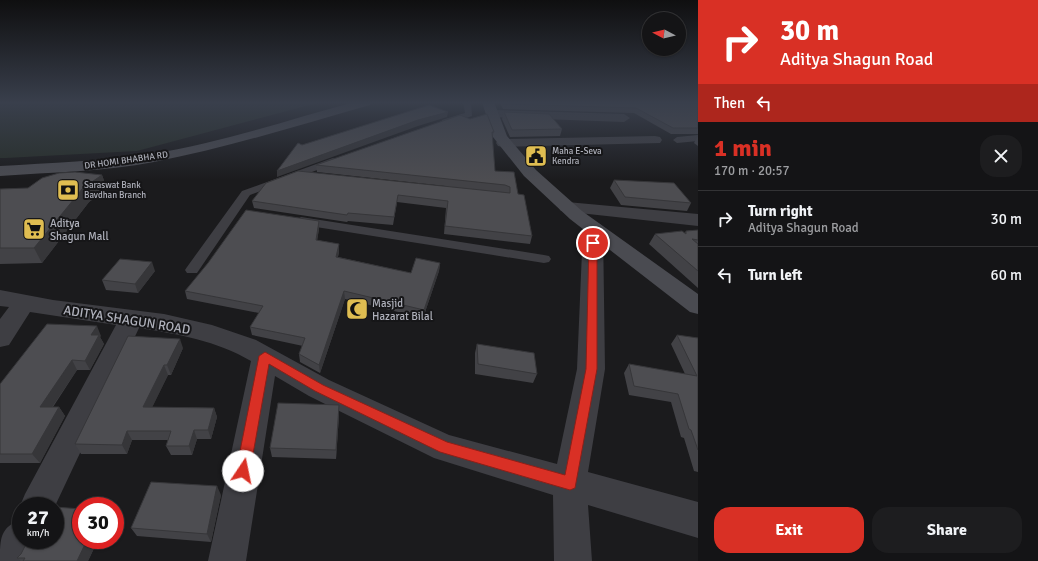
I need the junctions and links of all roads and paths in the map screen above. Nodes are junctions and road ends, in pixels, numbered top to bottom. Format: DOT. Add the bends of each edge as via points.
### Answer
graph roads {
  1 [pos="272,128"];
  2 [pos="498,128"];
  3 [pos="698,138"];
  4 [pos="655,140"];
  5 [pos="677,140"];
  6 [pos="503,142"];
  7 [pos="340,159"];
  8 [pos="0,171"];
  9 [pos="296,175"];
  10 [pos="320,177"];
  11 [pos="567,207"];
  12 [pos="235,210"];
  13 [pos="251,213"];
  14 [pos="289,219"];
  15 [pos="698,220"];
  16 [pos="593,228"];
  17 [pos="544,259"];
  18 [pos="192,270"];
  19 [pos="12,301"];
  20 [pos="698,306"];
  21 [pos="131,319"];
  22 [pos="0,338"];
  23 [pos="265,356"];
  24 [pos="570,483"];
  25 [pos="41,497"];
  26 [pos="698,520"];
  27 [pos="15,549"];
  28 [pos="9,561"];
  29 [pos="227,561"];
  30 [pos="572,561"];
  1 -- 8 [label="main road, DR HOMI BHABHA RD" via="153,158"];
  2 -- 6 [label="main road"];
  3 -- 5 [label="lane"];
  4 -- 6 [label="street"];
  6 -- 11 [label="main road" via="530,173"];
  7 -- 9 [label="lane"];
  9 -- 10 [label="lane"];
  9 -- 12 [label="lane" via="246,193"];
  11 -- 15 [label="street"];
  11 -- 16 [label="main road"];
  12 -- 13 [label="lane"];
  12 -- 18 [label="lane"];
  14 -- 17 [label="lane"];
  16 -- 20 [label="main road"];
  16 -- 24 [label="street" via="591,369"];
  19 -- 21 [label="street, ADITYA SHAGUN ROAD"];
  19 -- 22 [label="street"];
  21 -- 23 [label="street, ADITYA SHAGUN ROAD" via="203,331"];
  21 -- 25 [label="street"];
  23 -- 24 [label="street, ADITYA SHAGUN ROAD" via="319,388 445,448"];
  23 -- 29 [label="street"];
  24 -- 26 [label="street, ADITYA SHAGUN ROAD"];
  24 -- 30 [label="street"];
  27 -- 28 [label="street"];
}
